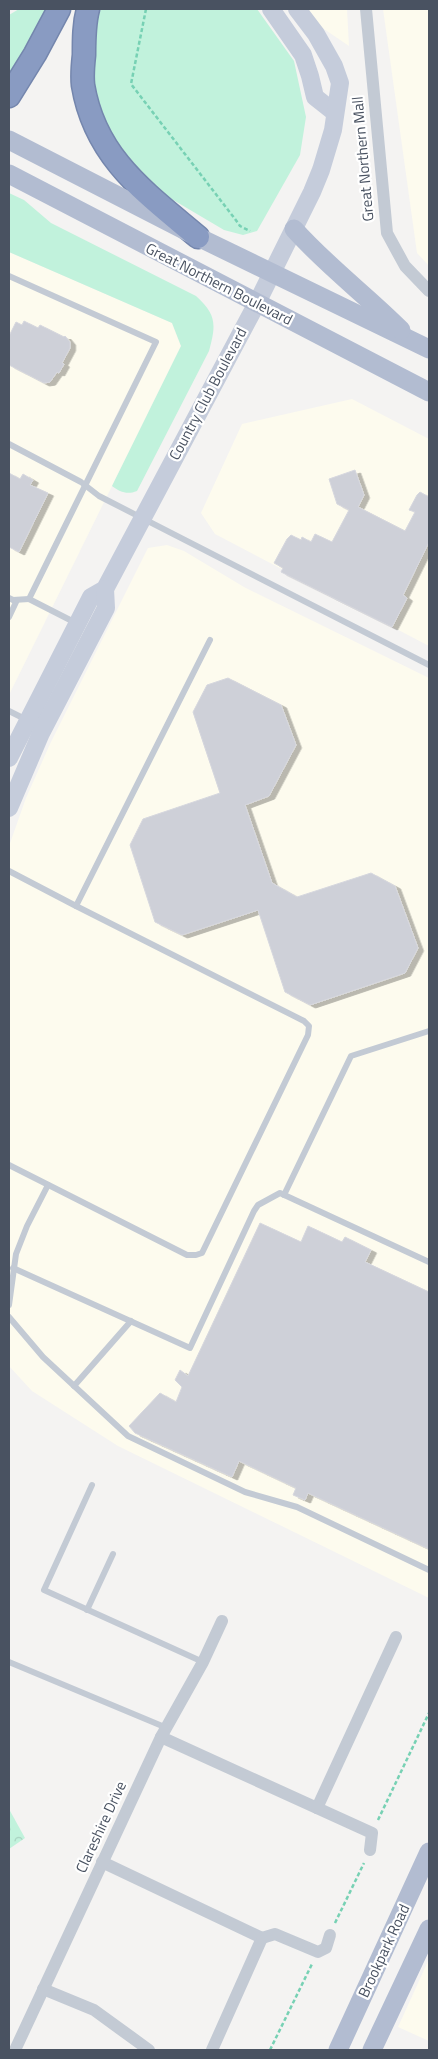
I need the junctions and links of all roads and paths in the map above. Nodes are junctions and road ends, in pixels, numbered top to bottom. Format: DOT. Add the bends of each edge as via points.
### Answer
graph roads {
  1 [pos="59,9"];
  2 [pos="88,9"];
  3 [pos="146,9"];
  4 [pos="271,9"];
  5 [pos="297,9"];
  6 [pos="366,9"];
  7 [pos="9,96"];
  8 [pos="334,112"];
  9 [pos="9,140"];
  10 [pos="9,174"];
  11 [pos="294,229"];
  12 [pos="250,231"];
  13 [pos="198,237"];
  14 [pos="272,273"];
  15 [pos="9,276"];
  16 [pos="429,291"];
  17 [pos="257,303"];
  18 [pos="421,345"];
  19 [pos="429,392"];
  20 [pos="9,444"];
  21 [pos="86,487"];
  22 [pos="143,518"];
  23 [pos="105,589"];
  24 [pos="9,598"];
  25 [pos="29,599"];
  26 [pos="17,600"];
  27 [pos="9,617"];
  28 [pos="77,624"];
  29 [pos="210,640"];
  30 [pos="429,665"];
  31 [pos="9,711"];
  32 [pos="28,720"];
  33 [pos="16,767"];
  34 [pos="9,808"];
  35 [pos="9,871"];
  36 [pos="76,906"];
  37 [pos="429,1031"];
  38 [pos="9,1164"];
  39 [pos="48,1185"];
  40 [pos="284,1195"];
  41 [pos="429,1262"];
  42 [pos="13,1268"];
  43 [pos="9,1305"];
  44 [pos="9,1318"];
  45 [pos="131,1321"];
  46 [pos="74,1386"];
  47 [pos="92,1485"];
  48 [pos="113,1554"];
  49 [pos="429,1570"];
  50 [pos="87,1610"];
  51 [pos="222,1621"];
  52 [pos="396,1637"];
  53 [pos="9,1662"];
  54 [pos="203,1662"];
  55 [pos="429,1713"];
  56 [pos="164,1733"];
  57 [pos="318,1808"];
  58 [pos="372,1833"];
  59 [pos="370,1850"];
  60 [pos="429,1852"];
  61 [pos="102,1862"];
  62 [pos="429,1929"];
  63 [pos="330,1935"];
  64 [pos="262,1938"];
  65 [pos="318,1952"];
  66 [pos="43,1989"];
  67 [pos="15,2050"];
  68 [pos="149,2050"];
  69 [pos="212,2050"];
  70 [pos="270,2050"];
  71 [pos="338,2050"];
  72 [pos="372,2050"];
  1 -- 7 [label="highway"];
  2 -- 13 [label="highway" via="83,84 94,127 114,159 136,184"];
  3 -- 12 [label="path" via="130,84 240,226"];
  4 -- 8 [label="street" via="303,55 315,97"];
  5 -- 8 [label="street, Country Club Boulevard" via="334,66 340,83"];
  6 -- 16 [label="street, Great Northern Mall" via="385,223 404,266"];
  8 -- 11 [label="street, Country Club Boulevard" via="321,170"];
  9 -- 13 [label="main road"];
  10 -- 17 [label="main road, Great Northern Boulevard"];
  11 -- 14 [label="street, Country Club Boulevard"];
  11 -- 18 [label="main road" via="316,254"];
  13 -- 14 [label="main road"];
  14 -- 17 [label="street, Country Club Boulevard"];
  14 -- 18 [label="main road"];
  15 -- 21 [label="lane" via="156,342"];
  17 -- 19 [label="main road, Great Northern Boulevard"];
  17 -- 22 [label="street, Country Club Boulevard"];
  20 -- 21 [label="lane"];
  21 -- 22 [label="lane"];
  21 -- 25 [label="lane"];
  22 -- 23 [label="street, Country Club Boulevard"];
  22 -- 30 [label="lane"];
  23 -- 28 [label="street, Country Club Boulevard" via="91,597"];
  23 -- 33 [label="street, Country Club Boulevard" via="106,608 41,733"];
  24 -- 26 [label="lane"];
  25 -- 26 [label="lane"];
  25 -- 28 [label="lane"];
  26 -- 27 [label="lane"];
  28 -- 32 [label="street, Country Club Boulevard"];
  29 -- 36 [label="lane"];
  31 -- 32 [label="lane"];
  32 -- 33 [label="street, Country Club Boulevard"];
  33 -- 34 [label="street, Country Club Boulevard"];
  35 -- 36 [label="lane"];
  36 -- 39 [label="lane" via="309,1026 308,1035 202,1253 187,1255"];
  37 -- 40 [label="lane" via="351,1056"];
  38 -- 39 [label="lane"];
  39 -- 42 [label="lane" via="27,1226"];
  40 -- 41 [label="lane"];
  40 -- 45 [label="lane" via="280,1193 268,1198 254,1211 190,1348"];
  42 -- 43 [label="lane"];
  42 -- 45 [label="lane"];
  44 -- 46 [label="lane"];
  45 -- 46 [label="lane"];
  46 -- 49 [label="lane" via="128,1436 245,1492 297,1506"];
  47 -- 50 [label="lane" via="44,1590"];
  48 -- 50 [label="lane"];
  50 -- 54 [label="lane"];
  51 -- 54 [label="street, Clareshire Drive"];
  52 -- 57 [label="street"];
  53 -- 56 [label="lane"];
  54 -- 56 [label="street, Clareshire Drive"];
  55 -- 58 [label="path"];
  56 -- 57 [label="street"];
  56 -- 61 [label="street, Clareshire Drive"];
  57 -- 58 [label="street"];
  58 -- 59 [label="street"];
  59 -- 63 [label="path"];
  60 -- 71 [label="main road, Brookpark Road"];
  61 -- 64 [label="street"];
  61 -- 66 [label="street, Clareshire Drive"];
  62 -- 72 [label="main road, Brookpark Road"];
  63 -- 65 [label="street" via="326,1948"];
  64 -- 65 [label="street" via="275,1934"];
  64 -- 69 [label="street"];
  65 -- 70 [label="path"];
  66 -- 67 [label="street, Clareshire Drive"];
  66 -- 68 [label="street" via="94,2010"];
}
